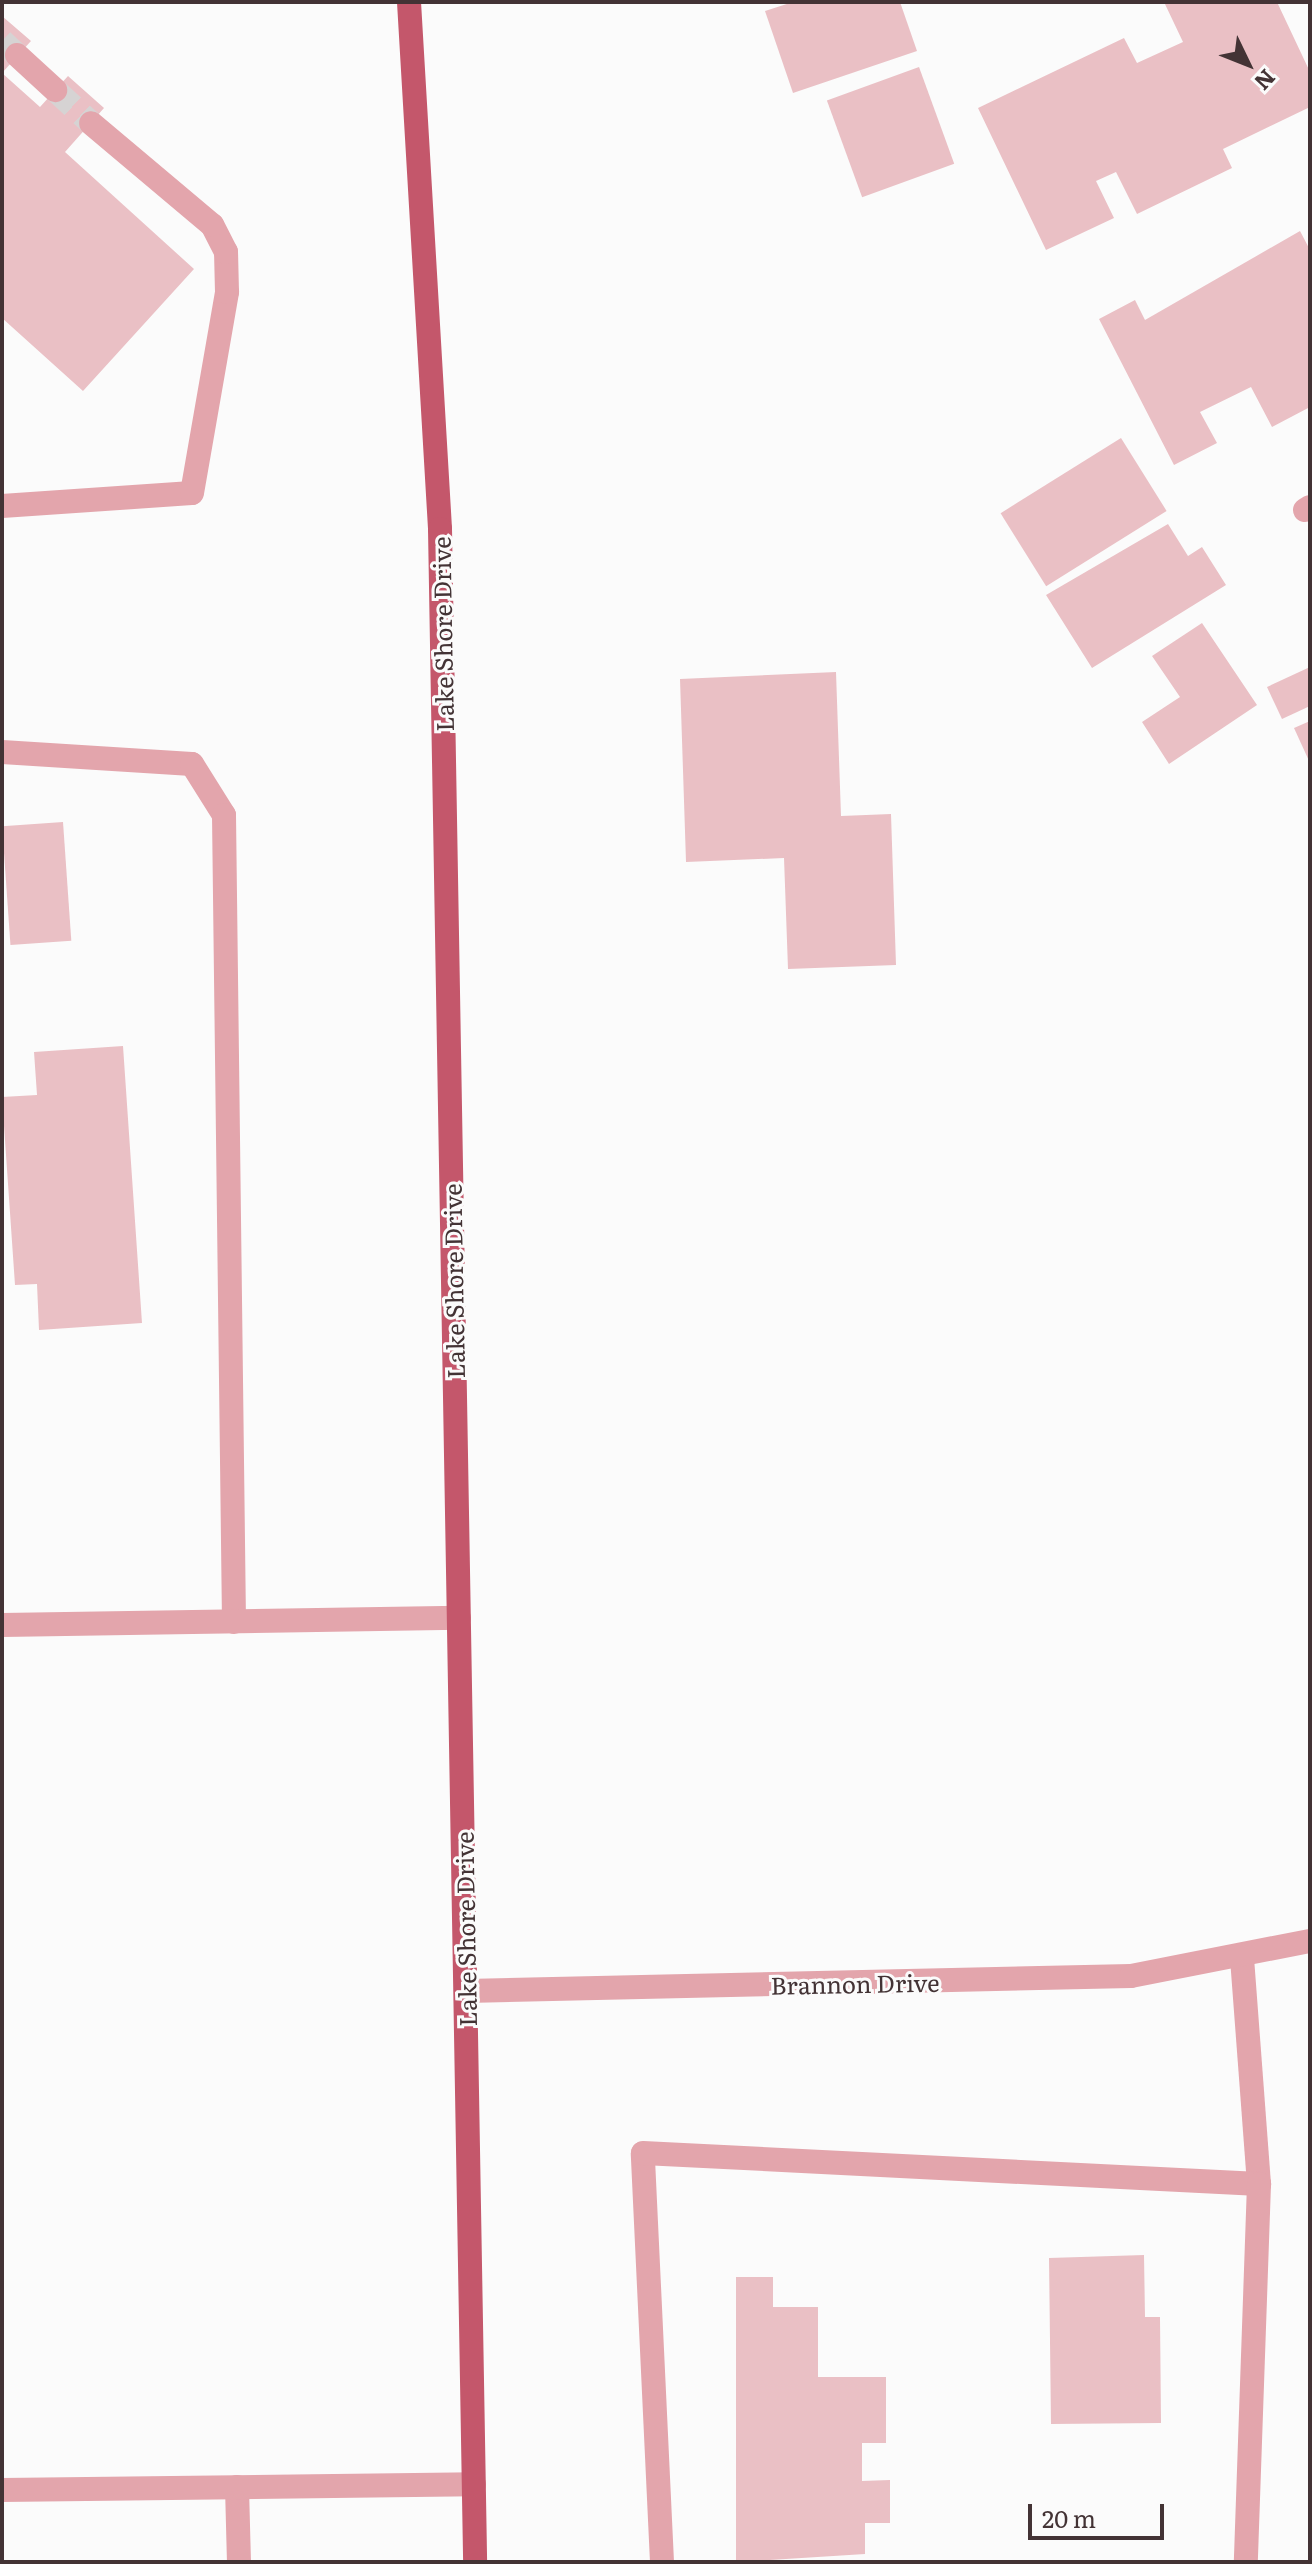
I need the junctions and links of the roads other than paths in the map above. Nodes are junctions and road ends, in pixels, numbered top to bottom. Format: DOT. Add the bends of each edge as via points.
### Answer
graph roads {
  1 [pos="409,2"];
  2 [pos="17,55"];
  3 [pos="55,90"];
  4 [pos="91,123"];
  5 [pos="2,506"];
  6 [pos="2,752"];
  7 [pos="459,1618"];
  8 [pos="234,1622"];
  9 [pos="2,1625"];
  10 [pos="1310,1941"];
  11 [pos="1242,1958"];
  12 [pos="466,1991"];
  13 [pos="1259,2184"];
  14 [pos="474,2484"];
  15 [pos="237,2487"];
  16 [pos="2,2490"];
  17 [pos="239,2562"];
  18 [pos="475,2562"];
  19 [pos="662,2562"];
  20 [pos="1246,2562"];
  1 -- 7 [label="main road, Lake Shore Drive" via="440,529"];
  2 -- 3 [label="street"];
  4 -- 5 [label="street" via="212,225 226,252 227,292 192,493"];
  6 -- 8 [label="street" via="192,764 224,815"];
  7 -- 8 [label="street"];
  7 -- 12 [label="main road, Lake Shore Drive"];
  8 -- 9 [label="street"];
  10 -- 11 [label="street, Brannon Drive"];
  11 -- 12 [label="street, Brannon Drive" via="1131,1976"];
  11 -- 13 [label="street"];
  12 -- 14 [label="main road, Lake Shore Drive"];
  13 -- 19 [label="street" via="643,2153"];
  13 -- 20 [label="street"];
  14 -- 15 [label="street"];
  14 -- 18 [label="main road, Lake Shore Drive"];
  15 -- 16 [label="street"];
  15 -- 17 [label="street"];
}
